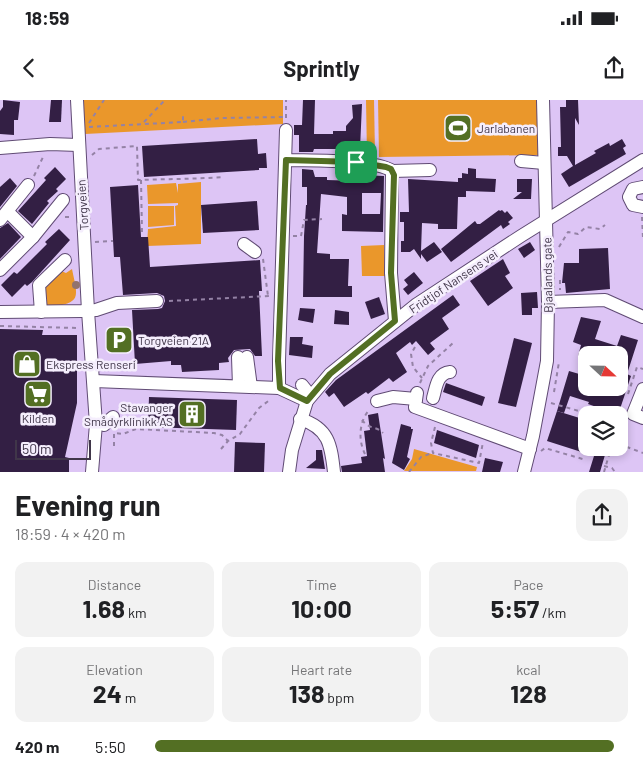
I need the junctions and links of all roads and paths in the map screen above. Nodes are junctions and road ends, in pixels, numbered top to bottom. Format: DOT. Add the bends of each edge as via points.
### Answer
graph roads {
  1 [pos="77,100"];
  2 [pos="104,100"];
  3 [pos="166,100"];
  4 [pos="286,100"];
  5 [pos="543,100"];
  6 [pos="183,115"];
  7 [pos="144,122"];
  8 [pos="183,122"];
  9 [pos="286,124"];
  10 [pos="50,144"];
  11 [pos="78,145"];
  12 [pos="0,148"];
  13 [pos="86,160"];
  14 [pos="286,160"];
  15 [pos="643,160"];
  16 [pos="521,161"];
  17 [pos="544,163"];
  18 [pos="430,170"];
  19 [pos="392,171"];
  20 [pos="224,177"];
  21 [pos="140,180"];
  22 [pos="28,185"];
  23 [pos="643,187"];
  24 [pos="643,207"];
  25 [pos="64,211"];
  26 [pos="4,216"];
  27 [pos="322,220"];
  28 [pos="546,221"];
  29 [pos="605,225"];
  30 [pos="142,233"];
  31 [pos="283,236"];
  32 [pos="34,237"];
  33 [pos="643,238"];
  34 [pos="113,241"];
  35 [pos="84,243"];
  36 [pos="244,244"];
  37 [pos="255,252"];
  38 [pos="556,253"];
  39 [pos="64,260"];
  40 [pos="0,270"];
  41 [pos="557,278"];
  42 [pos="157,301"];
  43 [pos="554,302"];
  44 [pos="88,311"];
  45 [pos="0,312"];
  46 [pos="41,312"];
  47 [pos="643,317"];
  48 [pos="395,321"];
  49 [pos="0,326"];
  50 [pos="84,328"];
  51 [pos="453,343"];
  52 [pos="416,347"];
  53 [pos="243,357"];
  54 [pos="450,372"];
  55 [pos="422,378"];
  56 [pos="94,382"];
  57 [pos="245,386"];
  58 [pos="280,388"];
  59 [pos="643,390"];
  60 [pos="306,394"];
  61 [pos="416,396"];
  62 [pos="433,398"];
  63 [pos="551,403"];
  64 [pos="374,404"];
  65 [pos="578,411"];
  66 [pos="437,415"];
  67 [pos="638,416"];
  68 [pos="300,419"];
  69 [pos="362,420"];
  70 [pos="383,433"];
  71 [pos="485,433"];
  72 [pos="228,441"];
  73 [pos="114,446"];
  74 [pos="628,447"];
  75 [pos="220,449"];
  76 [pos="534,451"];
  77 [pos="433,453"];
  78 [pos="643,453"];
  79 [pos="365,454"];
  80 [pos="608,456"];
  81 [pos="586,460"];
  82 [pos="605,466"];
  83 [pos="92,472"];
  84 [pos="289,472"];
  85 [pos="334,472"];
  86 [pos="409,472"];
  87 [pos="524,472"];
  88 [pos="604,472"];
  89 [pos="615,472"];
  1 -- 11 [label="street, Torgveien"];
  2 -- 7 [label="path" via="84,127"];
  3 -- 7 [label="path"];
  4 -- 9 [label="path"];
  5 -- 17 [label="street, Bjaalands gate"];
  6 -- 8 [label="path"];
  7 -- 8 [label="path"];
  8 -- 9 [label="path" via="222,118"];
  9 -- 14 [label="street"];
  10 -- 11 [label="street"];
  10 -- 12 [label="street"];
  10 -- 22 [label="path"];
  11 -- 35 [label="street, Torgveien"];
  13 -- 21 [label="path" via="99,149 137,146"];
  14 -- 19 [label="street" via="356,162"];
  14 -- 31 [label="street"];
  15 -- 28 [label="street, Fridtjof Nansens vei"];
  16 -- 17 [label="street"];
  17 -- 28 [label="street, Bjaalands gate"];
  18 -- 19 [label="street"];
  19 -- 48 [label="street" via="391,273"];
  20 -- 21 [label="path"];
  21 -- 30 [label="path"];
  22 -- 26 [label="street"];
  23 -- 24 [label="street" via="633,188 629,197 633,205"];
  24 -- 33 [label="path"];
  25 -- 32 [label="street"];
  26 -- 32 [label="street"];
  27 -- 31 [label="path" via="304,220 301,236"];
  28 -- 43 [label="street, Bjaalands gate"];
  28 -- 48 [label="street, Fridtjof Nansens vei"];
  29 -- 38 [label="path" via="600,229 586,227 578,234 568,232"];
  31 -- 58 [label="street" via="278,361"];
  32 -- 40 [label="street"];
  34 -- 35 [label="path"];
  35 -- 44 [label="street, Torgveien"];
  36 -- 37 [label="street"];
  37 -- 42 [label="path" via="264,259 268,296"];
  39 -- 46 [label="street" via="39,285"];
  41 -- 43 [label="path" via="560,281"];
  42 -- 44 [label="street" via="117,303"];
  43 -- 47 [label="street" via="605,300"];
  43 -- 76 [label="street, Bjaalands gate"];
  44 -- 46 [label="street"];
  44 -- 56 [label="street, Torgveien"];
  45 -- 46 [label="street"];
  48 -- 60 [label="street, Fridtjof Nansens vei"];
  49 -- 50 [label="path"];
  51 -- 55 [label="path" via="428,366"];
  52 -- 55 [label="path" via="411,354 412,367"];
  53 -- 57 [label="street"];
  54 -- 62 [label="street" via="439,377"];
  55 -- 61 [label="path"];
  56 -- 57 [label="street"];
  56 -- 83 [label="street, Torgveien" via="96,432"];
  57 -- 58 [label="street"];
  58 -- 60 [label="street"];
  58 -- 72 [label="path" via="269,402 259,408 240,434"];
  59 -- 67 [label="street"];
  60 -- 68 [label="street"];
  61 -- 64 [label="street" via="393,397"];
  61 -- 66 [label="street" via="415,406"];
  63 -- 65 [label="path"];
  64 -- 69 [label="path"];
  66 -- 71 [label="street"];
  66 -- 77 [label="path" via="431,443"];
  68 -- 84 [label="street"];
  68 -- 85 [label="street" via="324,432 331,446"];
  69 -- 70 [label="path" via="368,427"];
  69 -- 79 [label="path" via="360,438"];
  71 -- 76 [label="street"];
  71 -- 77 [label="path" via="479,463"];
  72 -- 73 [label="path" via="222,434 136,429 123,434 114,433"];
  72 -- 75 [label="path"];
  74 -- 78 [label="path"];
  76 -- 81 [label="path" via="545,448"];
  76 -- 87 [label="street, Bjaalands gate"];
  77 -- 86 [label="path" via="421,457"];
  80 -- 82 [label="path"];
  82 -- 88 [label="path"];
  82 -- 89 [label="path"];
}
